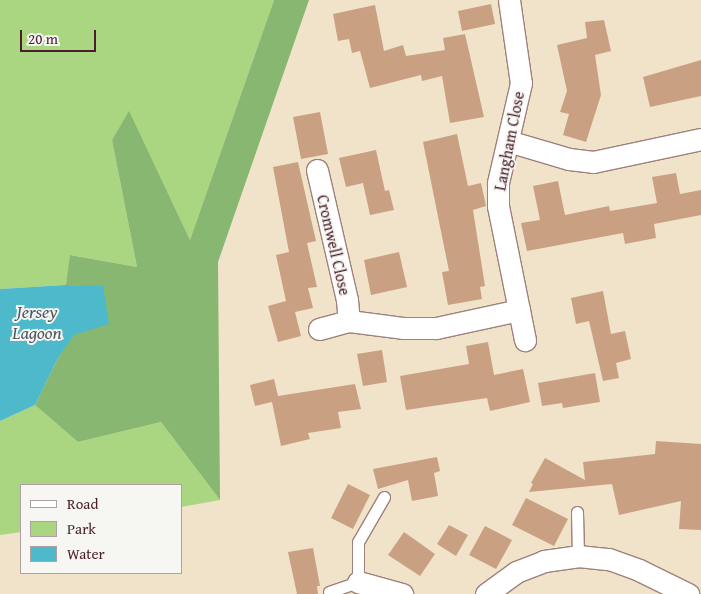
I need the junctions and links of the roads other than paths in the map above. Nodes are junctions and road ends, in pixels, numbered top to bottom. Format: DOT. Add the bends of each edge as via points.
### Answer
graph roads {
  1 [pos="509,0"];
  2 [pos="701,139"];
  3 [pos="508,141"];
  4 [pos="317,170"];
  5 [pos="519,310"];
  6 [pos="349,321"];
  7 [pos="318,329"];
  8 [pos="525,340"];
  9 [pos="384,497"];
  10 [pos="577,512"];
  11 [pos="578,556"];
  12 [pos="358,582"];
  13 [pos="329,592"];
  14 [pos="402,594"];
  15 [pos="486,594"];
  16 [pos="688,594"];
  1 -- 3 [label="street, Langham Close" via="521,83"];
  2 -- 3 [label="street" via="593,162 569,160"];
  3 -- 5 [label="street, Langham Close" via="498,183 498,206"];
  4 -- 6 [label="street, Cromwell Close"];
  5 -- 6 [label="street" via="436,328 403,328"];
  5 -- 8 [label="street, Langham Close"];
  6 -- 7 [label="street"];
  9 -- 12 [label="lane" via="358,542"];
  10 -- 11 [label="lane"];
  11 -- 15 [label="street" via="534,565 509,576"];
  11 -- 16 [label="street" via="609,559"];
  12 -- 13 [label="lane"];
  12 -- 14 [label="street"];
}
